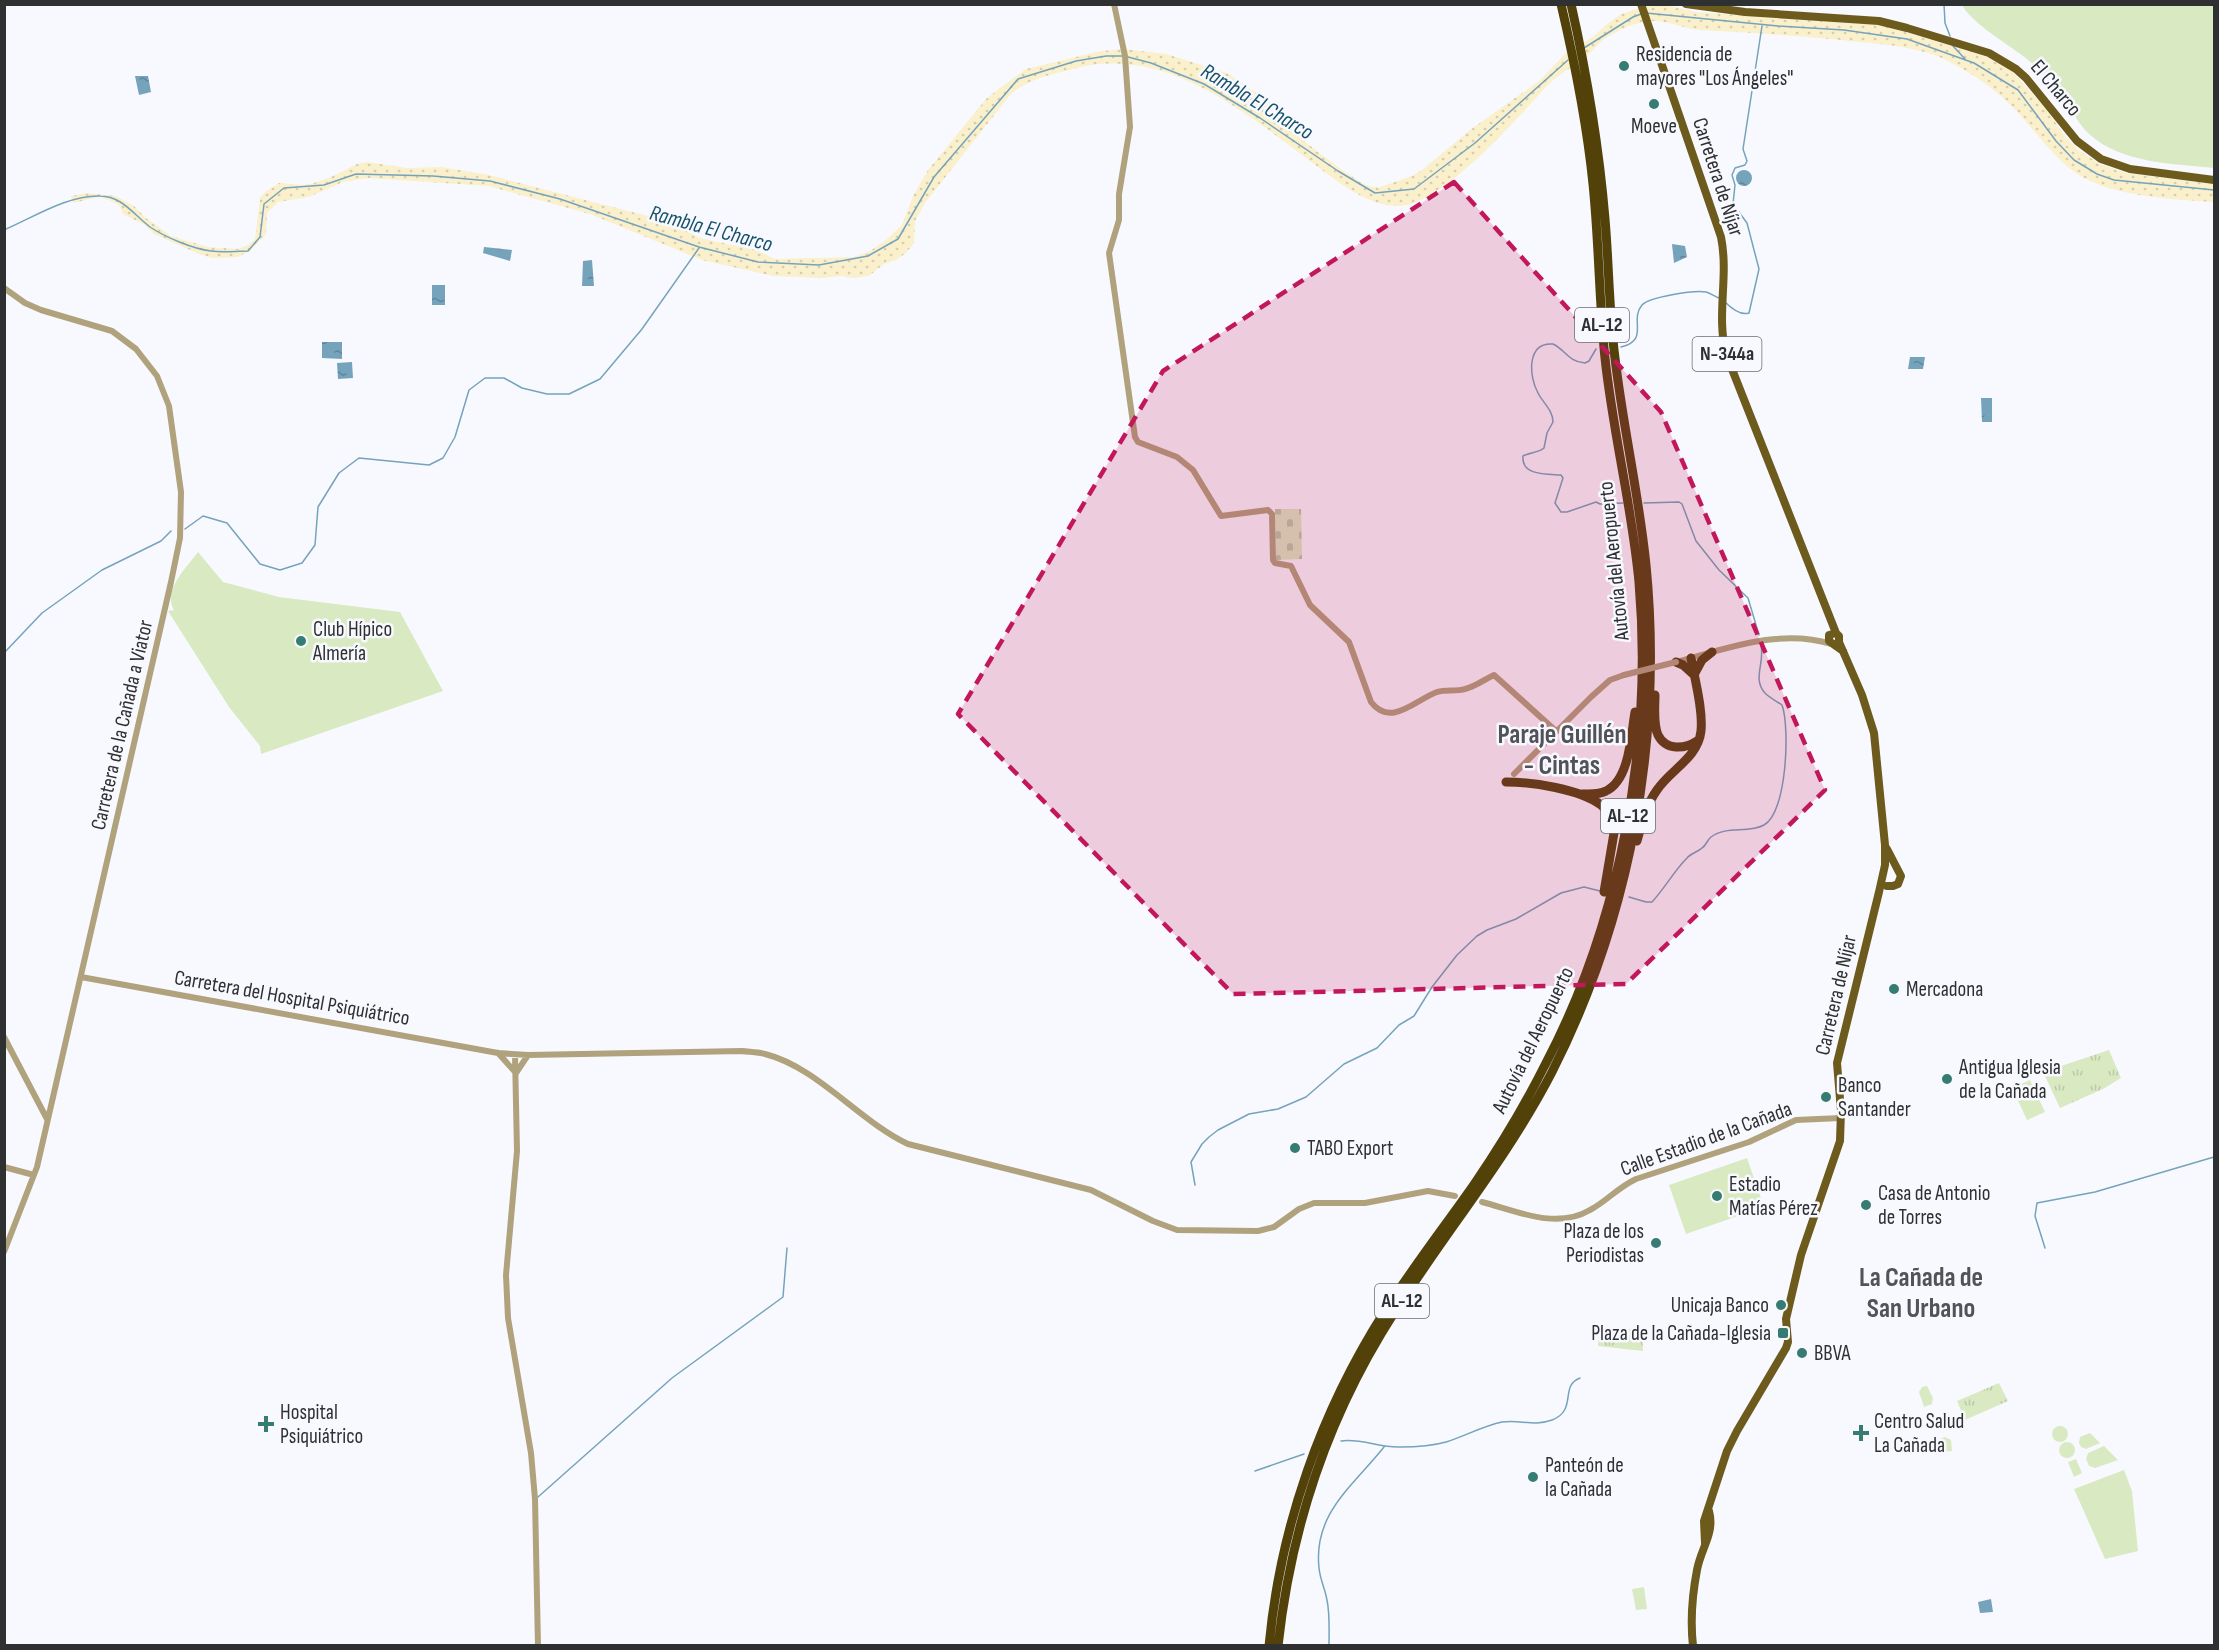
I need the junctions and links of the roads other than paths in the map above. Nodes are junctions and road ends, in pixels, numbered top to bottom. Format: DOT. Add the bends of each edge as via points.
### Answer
graph roads {
  1 [pos="1114,4"];
  2 [pos="1561,4"];
  3 [pos="1571,4"];
  4 [pos="1641,4"];
  5 [pos="1686,4"];
  6 [pos="1575,45"];
  7 [pos="1579,62"];
  8 [pos="2214,180"];
  9 [pos="4,288"];
  10 [pos="1833,640"];
  11 [pos="1651,642"];
  12 [pos="1712,652"];
  13 [pos="1642,658"];
  14 [pos="1691,658"];
  15 [pos="1676,662"];
  16 [pos="1694,675"];
  17 [pos="1556,731"];
  18 [pos="1699,740"];
  19 [pos="1514,774"];
  20 [pos="1506,782"];
  21 [pos="1525,782"];
  22 [pos="1580,794"];
  23 [pos="1885,845"];
  24 [pos="1896,869"];
  25 [pos="1883,875"];
  26 [pos="1887,886"];
  27 [pos="1879,892"];
  28 [pos="1612,921"];
  29 [pos="84,968"];
  30 [pos="1587,970"];
  31 [pos="90,978"];
  32 [pos="80,981"];
  33 [pos="4,1037"];
  34 [pos="498,1053"];
  35 [pos="515,1055"];
  36 [pos="528,1055"];
  37 [pos="516,1073"];
  38 [pos="1841,1118"];
  39 [pos="48,1119"];
  40 [pos="4,1167"];
  41 [pos="34,1174"];
  42 [pos="1455,1196"];
  43 [pos="1482,1202"];
  44 [pos="4,1252"];
  45 [pos="1697,1571"];
  46 [pos="538,1646"];
  47 [pos="1269,1646"];
  48 [pos="1278,1646"];
  49 [pos="1688,1646"];
  50 [pos="1694,1646"];
  1 -- 17 [label="street" via="1125,56 1130,127 1119,194 1119,220 1109,253 1137,442 1172,454 1193,470 1221,516 1268,510 1272,514 1273,560 1291,566 1310,605 1349,642 1377,709 1399,712 1436,693 1465,689 1494,675"];
  2 -- 6 [label="highway, Autovía del Aeropuerto / AL-12"];
  3 -- 6 [label="highway, Autovía del Aeropuerto / AL-12"];
  4 -- 10 [label="main road, Carretera de Níjar / N-344a" via="1721,237 1721,326 1726,354"];
  5 -- 8 [label="main road, El Charco" via="1879,21 1989,53 2037,88 2077,141 2101,159 2130,169"];
  6 -- 7 [label="highway, Autovía del Aeropuerto / AL-12"];
  7 -- 11 [label="highway, Autovía del Aeropuerto / AL-12" via="1593,116 1601,177 1614,353 1642,530"];
  7 -- 13 [label="highway, Autovía del Aeropuerto / AL-12" via="1608,385 1638,572"];
  9 -- 29 [label="street, Carretera de la Cañada a Viator" via="41,310 112,331 136,349 157,376 170,406 181,492 180,538"];
  10 -- 12 [label="street" via="1781,638"];
  10 -- 23 [label="main road, Carretera de Níjar" via="1846,655 1874,733"];
  11 -- 18 [label="highway" via="1658,736 1683,748"];
  11 -- 28 [label="highway, Autovía del Aeropuerto / AL-12" via="1643,773 1633,837"];
  12 -- 14 [label="street"];
  12 -- 16 [label="highway"];
  13 -- 22 [label="highway" via="1623,772 1605,792"];
  13 -- 30 [label="highway, Autovía del Aeropuerto / AL-12" via="1639,729 1629,806 1611,891"];
  14 -- 15 [label="street"];
  14 -- 16 [label="highway"];
  15 -- 16 [label="highway"];
  15 -- 17 [label="street, bridge" via="1610,680"];
  16 -- 18 [label="highway" via="1701,722"];
  17 -- 19 [label="street"];
  18 -- 28 [label="highway" via="1651,801"];
  19 -- 21 [label="highway"];
  20 -- 21 [label="highway"];
  21 -- 22 [label="highway"];
  22 -- 30 [label="highway" via="1602,805 1614,833"];
  23 -- 24 [label="main road, Carretera de Níjar"];
  23 -- 25 [label="main road, Carretera de Níjar"];
  24 -- 25 [label="main road" via="1889,868"];
  24 -- 26 [label="main road" via="1899,882"];
  25 -- 26 [label="main road"];
  25 -- 27 [label="main road, Carretera de Níjar"];
  26 -- 27 [label="main road"];
  27 -- 38 [label="main road, Carretera de Níjar" via="1838,1056"];
  28 -- 48 [label="highway, Autovía del Aeropuerto / AL-12" via="1579,1014 1528,1116 1380,1335 1348,1396 1301,1520"];
  29 -- 31 [label="street"];
  29 -- 32 [label="street, Carretera de la Cañada a Viator"];
  30 -- 47 [label="highway, Autovía del Aeropuerto / AL-12" via="1548,1060 1516,1118 1383,1314 1337,1398 1292,1521"];
  31 -- 32 [label="street"];
  31 -- 34 [label="street, Carretera del Hospital Psiquiátrico"];
  32 -- 39 [label="street, Carretera de la Cañada a Viator"];
  33 -- 39 [label="street"];
  34 -- 35 [label="street, Carretera del Hospital Psiquiátrico"];
  34 -- 37 [label="street"];
  35 -- 36 [label="street, Carretera del Hospital Psiquiátrico"];
  35 -- 37 [label="street"];
  36 -- 37 [label="street"];
  36 -- 42 [label="street, Carretera del Hospital Psiquiátrico" via="764,1053 817,1080 891,1136 908,1144 1092,1190 1177,1230 1258,1231 1274,1227 1314,1203 1365,1203 1428,1191"];
  37 -- 46 [label="street" via="517,1151 506,1275 508,1318 535,1499"];
  38 -- 43 [label="street, Calle Estadio de la Cañada" via="1796,1120 1749,1142 1636,1179 1575,1217 1554,1220"];
  38 -- 45 [label="main road, Carretera de Níjar" via="1838,1151 1802,1255 1785,1319 1788,1342 1727,1450 1703,1528 1707,1533"];
  39 -- 41 [label="street, Carretera de la Cañada a Viator"];
  40 -- 41 [label="street"];
  41 -- 44 [label="street, Carretera de la Cañada a Viator"];
  45 -- 49 [label="main road" via="1687,1603"];
  45 -- 50 [label="main road" via="1690,1611"];
}
